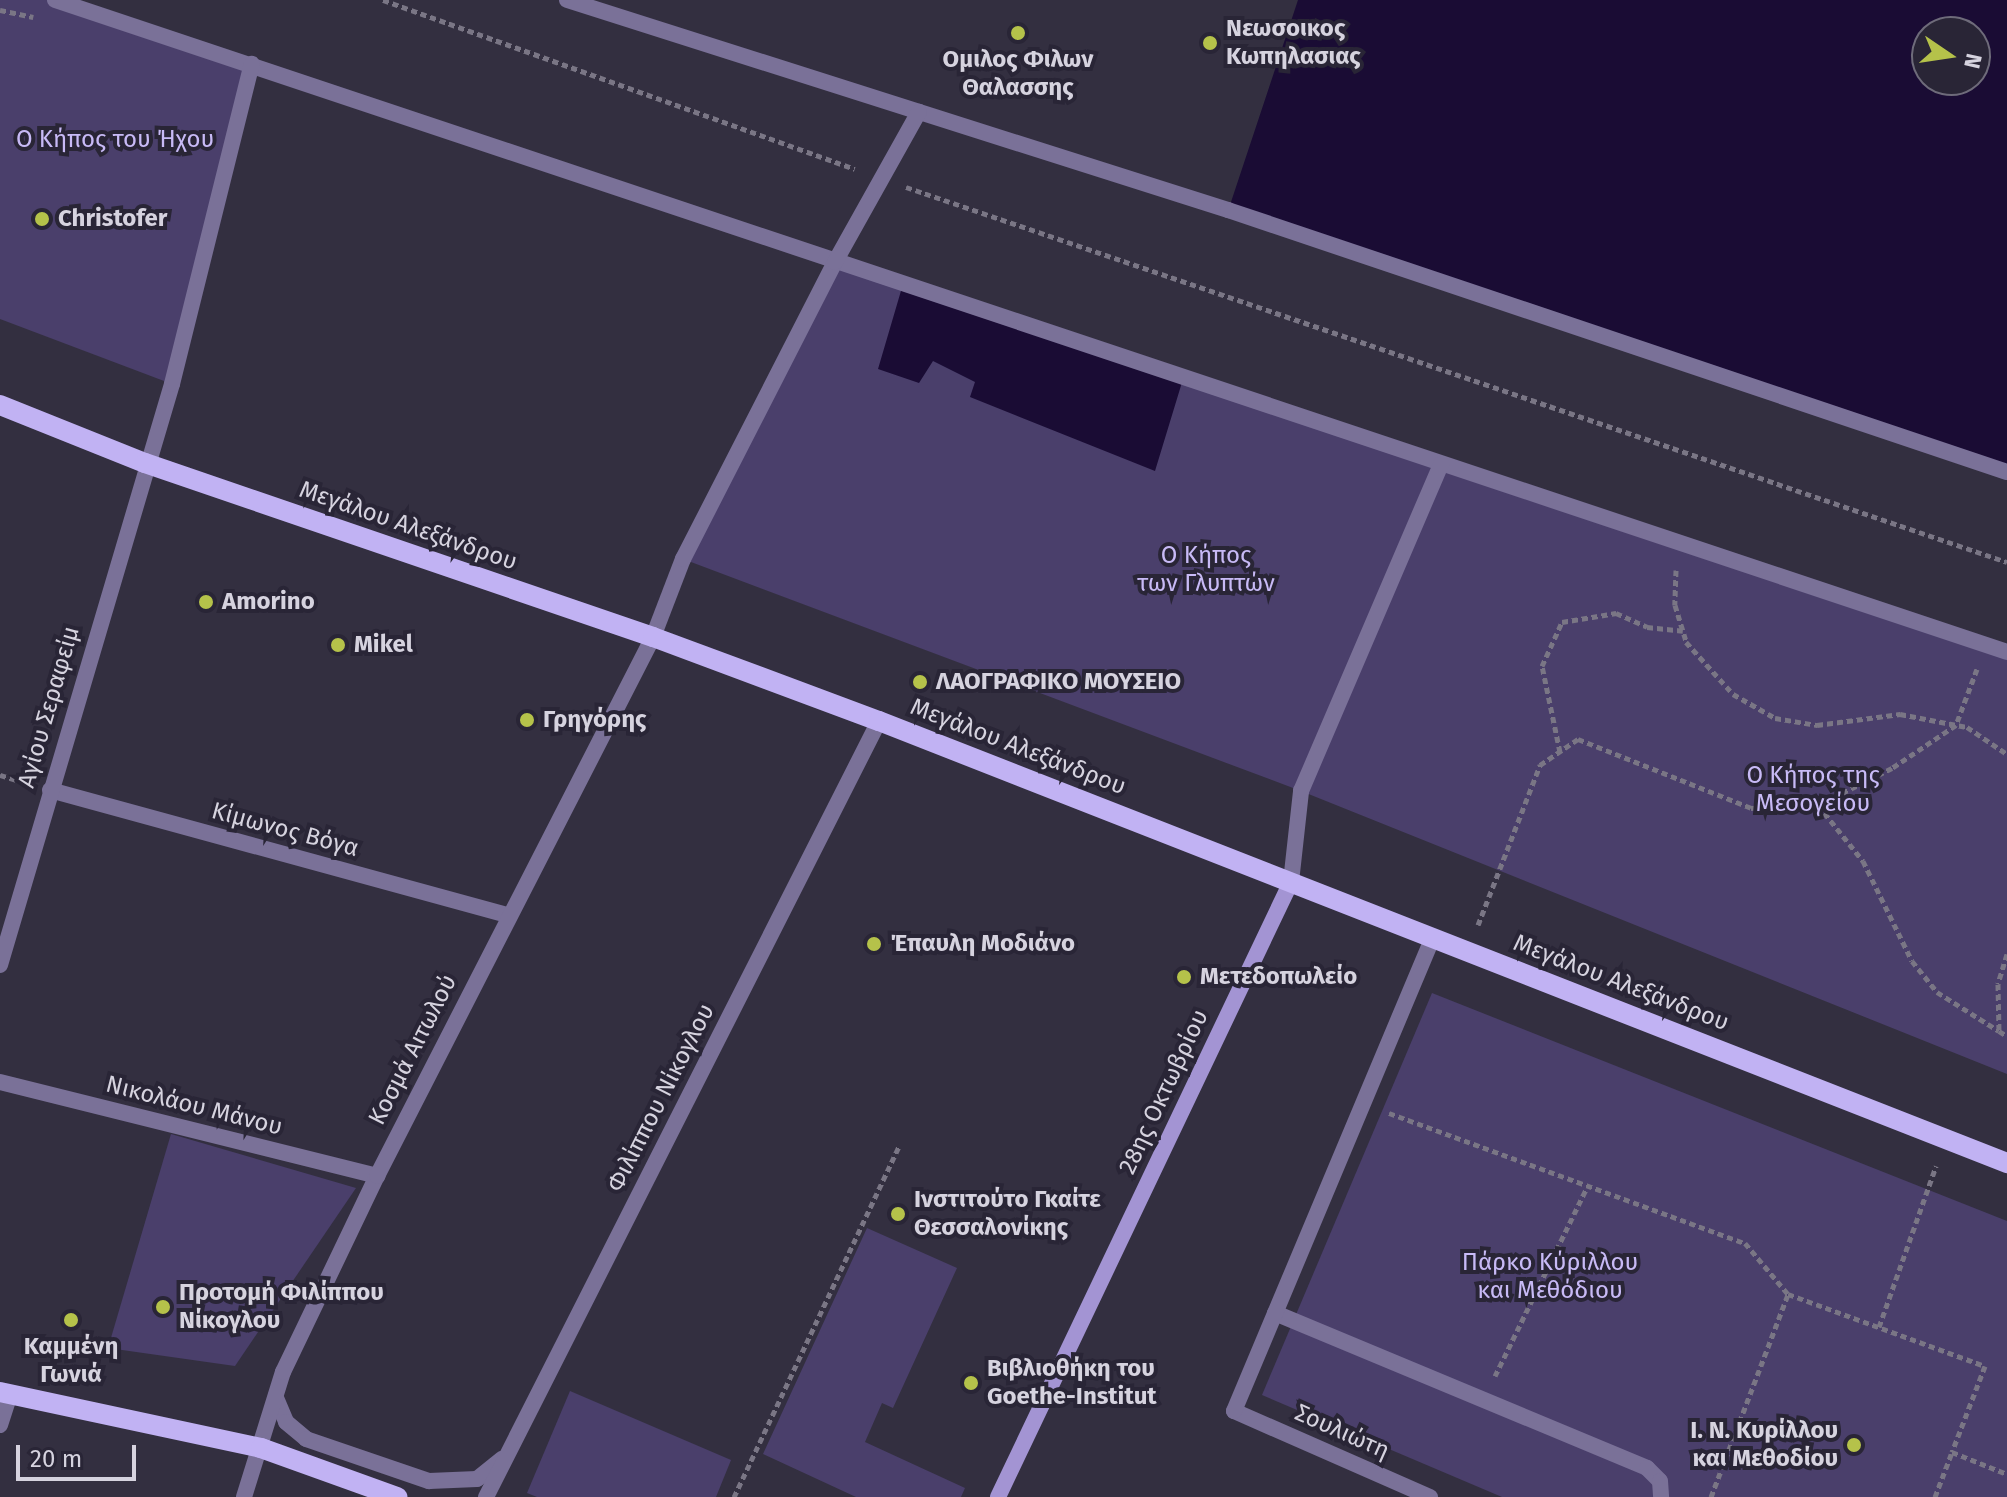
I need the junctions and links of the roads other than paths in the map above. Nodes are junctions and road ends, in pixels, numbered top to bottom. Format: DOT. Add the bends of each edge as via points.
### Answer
graph roads {
  1 [pos="55,0"];
  2 [pos="567,0"];
  3 [pos="252,64"];
  4 [pos="919,112"];
  5 [pos="835,262"];
  6 [pos="0,405"];
  7 [pos="145,463"];
  8 [pos="1441,464"];
  9 [pos="2007,472"];
  10 [pos="653,637"];
  11 [pos="2007,652"];
  12 [pos="879,721"];
  13 [pos="50,790"];
  14 [pos="1291,882"];
  15 [pos="508,915"];
  16 [pos="1433,937"];
  17 [pos="0,965"];
  18 [pos="0,1082"];
  19 [pos="2007,1163"];
  20 [pos="377,1176"];
  21 [pos="1275,1313"];
  22 [pos="5,1393"];
  23 [pos="276,1398"];
  24 [pos="0,1425"];
  25 [pos="261,1448"];
  26 [pos="507,1456"];
  27 [pos="244,1497"];
  28 [pos="397,1497"];
  29 [pos="486,1497"];
  30 [pos="998,1497"];
  31 [pos="1430,1497"];
  32 [pos="1661,1497"];
  1 -- 3 [label="street"];
  2 -- 4 [label="street"];
  3 -- 5 [label="street"];
  3 -- 7 [label="street, Αγίου Σεραφείμ" via="172,384"];
  4 -- 5 [label="street, Κοσμά Αιτωλού"];
  4 -- 9 [label="street" via="1228,210"];
  5 -- 8 [label="street"];
  5 -- 10 [label="street, Κοσμά Αιτωλού" via="683,559"];
  6 -- 7 [label="main road, Μεγάλου Αλεξάνδρου"];
  7 -- 10 [label="main road, Μεγάλου Αλεξάνδρου"];
  7 -- 13 [label="street, Αγίου Σεραφείμ"];
  8 -- 11 [label="street"];
  8 -- 14 [label="street" via="1301,791"];
  10 -- 12 [label="main road, Μεγάλου Αλεξάνδρου"];
  10 -- 15 [label="street, Κοσμά Αιτωλού"];
  12 -- 14 [label="main road, Μεγάλου Αλεξάνδρου"];
  12 -- 26 [label="street, Φιλίππου Νίκογλου"];
  13 -- 15 [label="street, Κίμωνος Βόγα"];
  13 -- 17 [label="street, Αγίου Σεραφείμ"];
  14 -- 16 [label="main road, Μεγάλου Αλεξάνδρου"];
  14 -- 30 [label="street, 28ης Οκτωβρίου"];
  15 -- 20 [label="street, Κοσμά Αιτωλού"];
  16 -- 19 [label="main road, Μεγάλου Αλεξάνδρου"];
  16 -- 21 [label="street"];
  18 -- 20 [label="street, Νικολάου Μάνου"];
  20 -- 23 [label="street, Κοσμά Αιτωλού"];
  21 -- 31 [label="street, Σουλιώτη" via="1234,1411"];
  21 -- 32 [label="street" via="1647,1468 1660,1481"];
  22 -- 24 [label="street"];
  22 -- 25 [label="main road"];
  23 -- 25 [label="street, Κοσμά Αιτωλού"];
  23 -- 26 [label="street" via="286,1422 306,1439 429,1481 477,1479"];
  25 -- 27 [label="street, Κοσμά Αιτωλού"];
  25 -- 28 [label="main road"];
  26 -- 29 [label="street, Φιλίππου Νίκογλου"];
}
